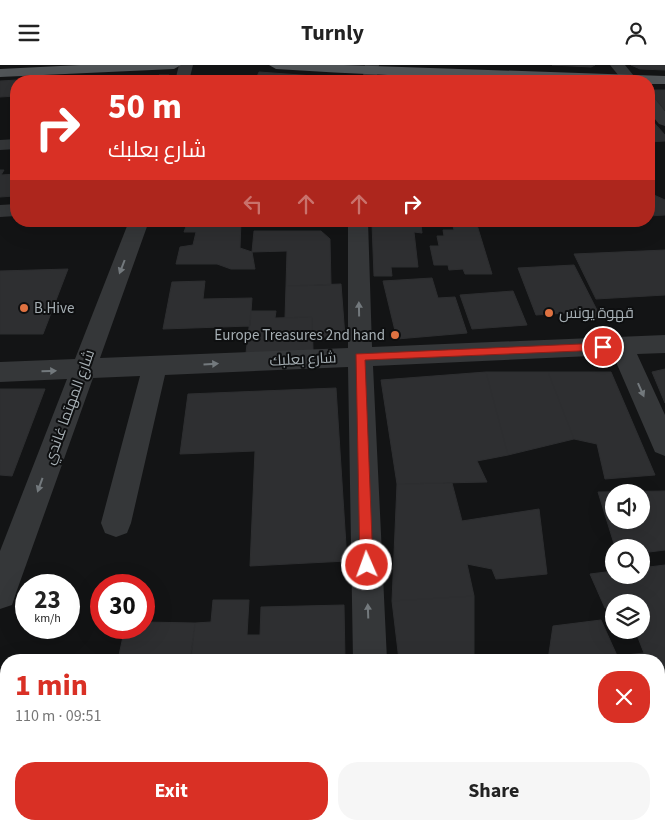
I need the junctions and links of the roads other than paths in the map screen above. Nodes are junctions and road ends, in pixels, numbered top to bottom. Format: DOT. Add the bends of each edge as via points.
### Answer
graph roads {
  1 [pos="174,65"];
  2 [pos="276,65"];
  3 [pos="617,65"];
  4 [pos="370,72"];
  5 [pos="0,73"];
  6 [pos="457,75"];
  7 [pos="625,75"];
  8 [pos="655,109"];
  9 [pos="665,121"];
  10 [pos="137,227"];
  11 [pos="358,227"];
  12 [pos="665,344"];
  13 [pos="621,346"];
  14 [pos="360,357"];
  15 [pos="155,366"];
  16 [pos="82,370"];
  17 [pos="0,372"];
  18 [pos="665,444"];
  19 [pos="116,523"];
  20 [pos="0,593"];
  21 [pos="370,654"];
  1 -- 5 [label="main road"];
  2 -- 4 [label="main road"];
  3 -- 7 [label="street"];
  4 -- 6 [label="main road"];
  8 -- 9 [label="street"];
  10 -- 16 [label="street, شارع المهتما غاندي, one-way"];
  14 -- 11 [label="street, one-way"];
  12 -- 13 [label="street, شارع بعلبك"];
  13 -- 14 [label="street, شارع بعلبك"];
  13 -- 18 [label="street, one-way"];
  15 -- 14 [label="street, شارع بعلبك, one-way"];
  21 -- 14 [label="street, one-way"];
  15 -- 16 [label="street, شارع بعلبك"];
  15 -- 19 [label="street"];
  17 -- 16 [label="street, شارع بعلبك, one-way"];
  16 -- 20 [label="street, شارع المهتما غاندي, one-way"];
}
